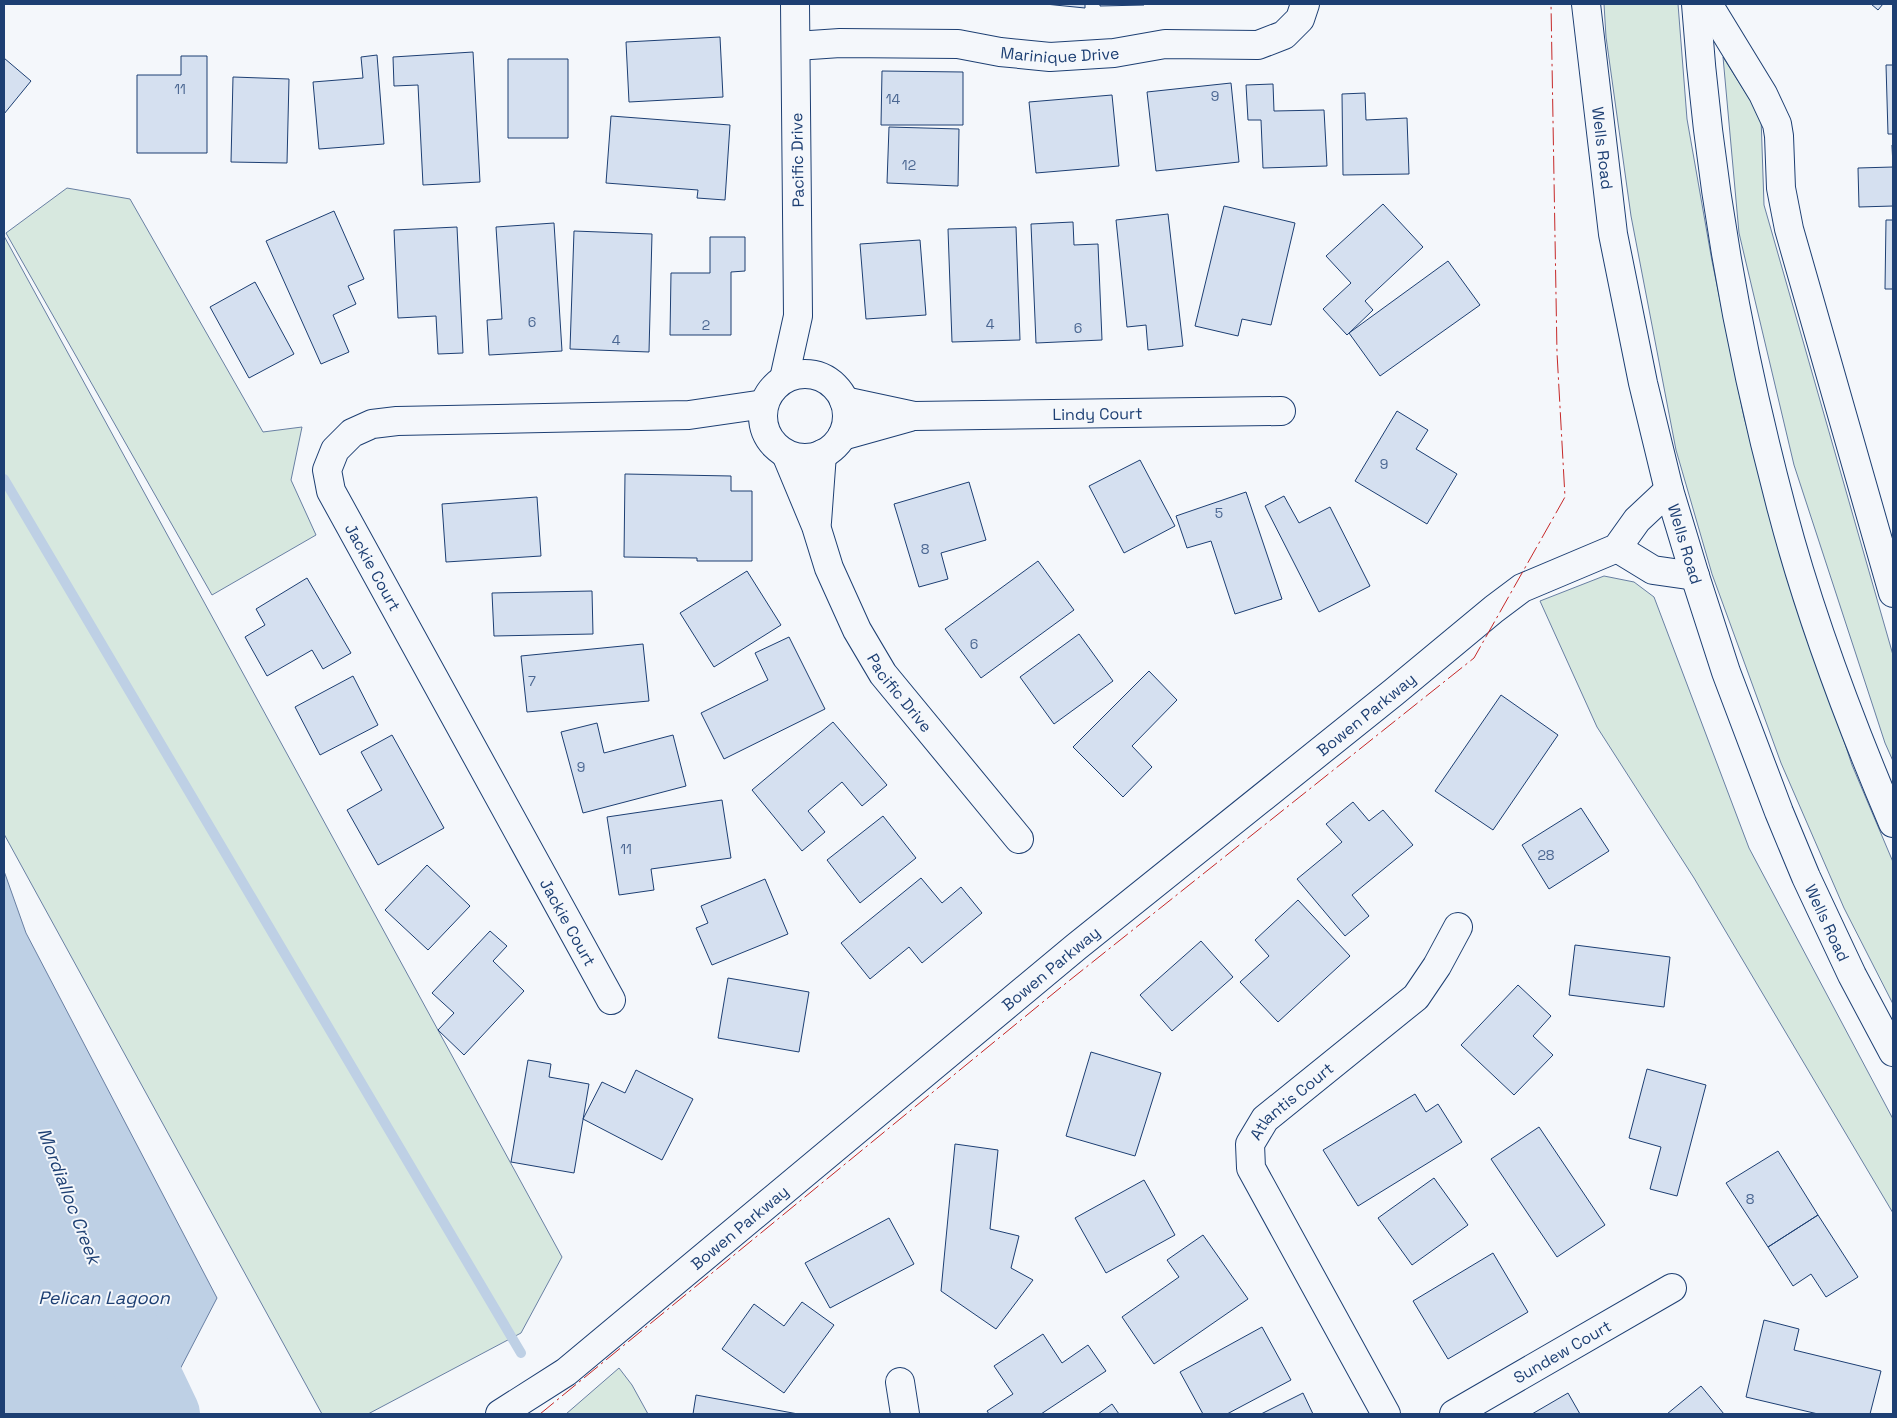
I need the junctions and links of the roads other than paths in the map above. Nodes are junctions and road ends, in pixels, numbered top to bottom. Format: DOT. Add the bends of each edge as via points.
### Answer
graph roads {
  1 [pos="795,4"];
  2 [pos="1305,4"];
  3 [pos="1586,4"];
  4 [pos="1696,4"];
  5 [pos="1708,4"];
  6 [pos="796,46"];
  7 [pos="798,316"];
  8 [pos="817,375"];
  9 [pos="784,379"];
  10 [pos="844,401"];
  11 [pos="1281,411"];
  12 [pos="914,416"];
  13 [pos="764,417"];
  14 [pos="842,436"];
  15 [pos="786,454"];
  16 [pos="822,454"];
  17 [pos="1669,490"];
  18 [pos="816,526"];
  19 [pos="1617,548"];
  20 [pos="1695,576"];
  21 [pos="1893,593"];
  22 [pos="1893,823"];
  23 [pos="1019,839"];
  24 [pos="1458,926"];
  25 [pos="611,1000"];
  26 [pos="1893,1052"];
  27 [pos="1672,1288"];
  28 [pos="900,1382"];
  29 [pos="500,1414"];
  30 [pos="905,1414"];
  31 [pos="1386,1414"];
  32 [pos="1454,1414"];
  1 -- 6 [label="street, Pacific Drive"];
  2 -- 6 [label="street, Marinique Drive" via="1300,19 1284,35 1258,45 1165,44 1114,53 1050,57 958,44"];
  3 -- 17 [label="street, Wells Road" via="1613,234 1643,383"];
  4 -- 22 [label="street" via="1716,189 1753,391 1800,571 1840,690"];
  5 -- 21 [label="street" via="1763,94 1777,124 1781,188 1789,228"];
  6 -- 7 [label="street, Pacific Drive"];
  7 -- 8 [label="street, Pacific Drive"];
  7 -- 9 [label="street, Pacific Drive"];
  8 -- 9 [label="street" via="794,375"];
  8 -- 10 [label="street" via="838,390"];
  9 -- 13 [label="street" via="775,386"];
  10 -- 12 [label="street, Lindy Court"];
  10 -- 14 [label="street" via="847,412"];
  11 -- 12 [label="street, Lindy Court"];
  12 -- 14 [label="street, Lindy Court"];
  13 -- 15 [label="street" via="770,439"];
  13 -- 25 [label="street, Jackie Court" via="689,415 372,424 352,433 335,450 327,470 331,491"];
  14 -- 16 [label="street"];
  15 -- 16 [label="street" via="810,458"];
  15 -- 18 [label="street, Pacific Drive"];
  16 -- 18 [label="street, Pacific Drive"];
  17 -- 19 [label="street" via="1637,520"];
  17 -- 20 [label="street, Wells Road"];
  18 -- 23 [label="street, Pacific Drive" via="837,586 857,630 883,674"];
  19 -- 20 [label="street" via="1653,570"];
  19 -- 29 [label="street, Bowen Parkway" via="1522,588 1494,609 1076,947 566,1372"];
  20 -- 26 [label="street, Wells Road" via="1733,691 1803,869"];
  24 -- 31 [label="street, Atlantis Court" via="1416,997 1265,1119 1250,1144 1250,1168"];
  27 -- 32 [label="street, Sundew Court"];
  28 -- 30 [label="street"];
}
